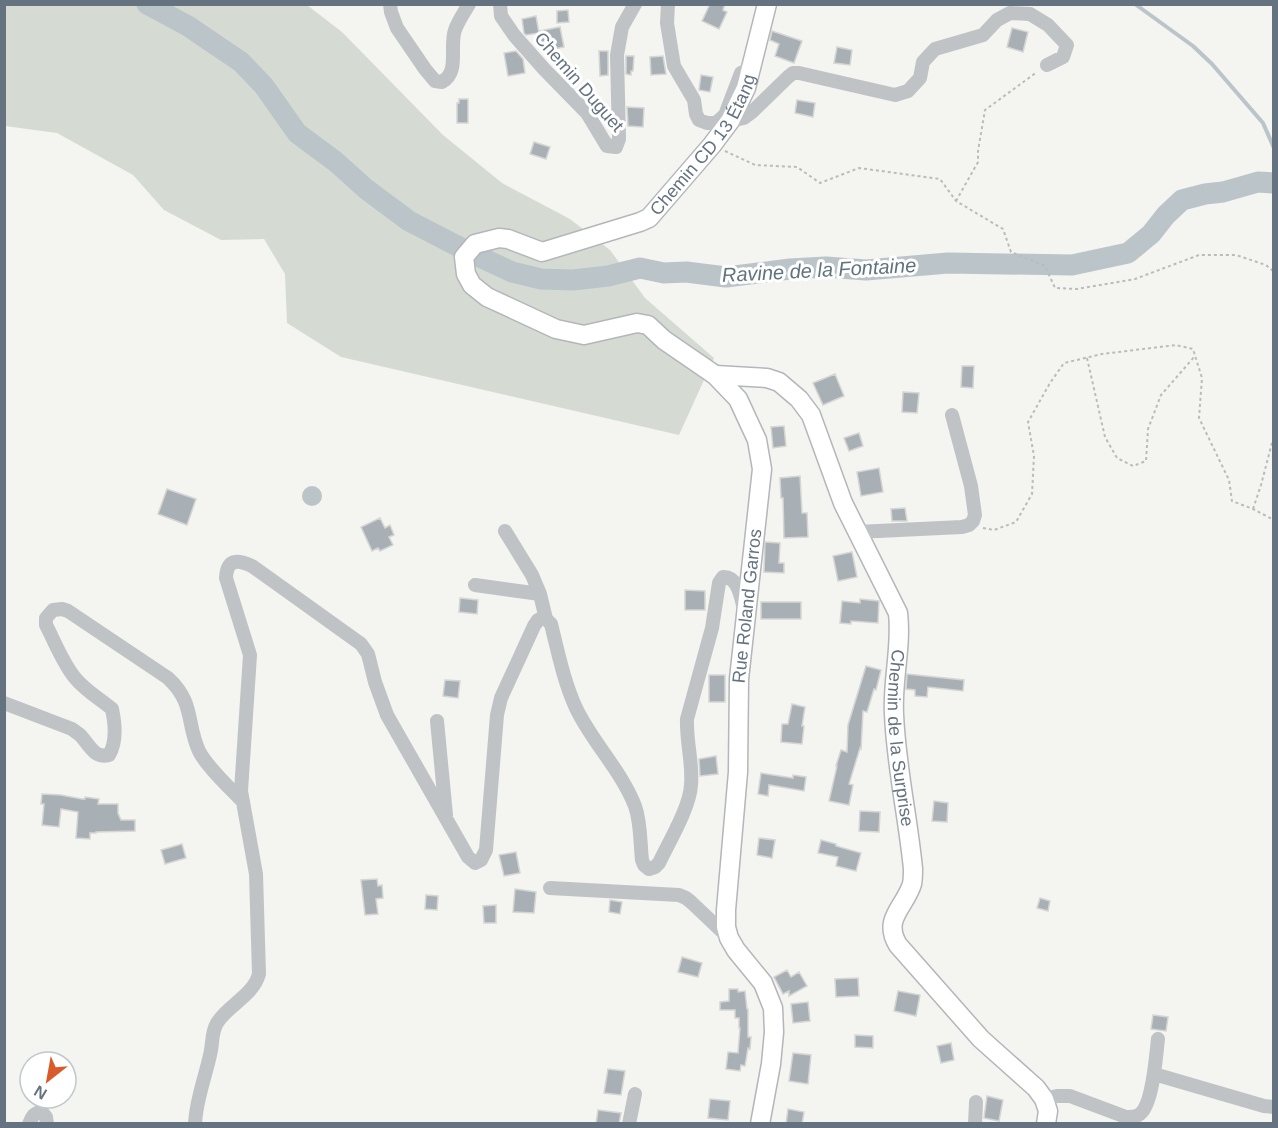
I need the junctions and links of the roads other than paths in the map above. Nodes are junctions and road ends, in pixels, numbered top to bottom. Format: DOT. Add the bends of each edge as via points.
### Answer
graph roads {
  1 [pos="390,4"];
  2 [pos="469,4"];
  3 [pos="500,4"];
  4 [pos="635,4"];
  5 [pos="668,4"];
  6 [pos="766,4"];
  7 [pos="1047,65"];
  8 [pos="751,69"];
  9 [pos="730,121"];
  10 [pos="466,274"];
  11 [pos="715,375"];
  12 [pos="952,415"];
  13 [pos="505,531"];
  14 [pos="857,532"];
  15 [pos="476,585"];
  16 [pos="540,594"];
  17 [pos="746,616"];
  18 [pos="546,619"];
  19 [pos="4,703"];
  20 [pos="437,722"];
  21 [pos="243,802"];
  22 [pos="447,819"];
  23 [pos="550,888"];
  24 [pos="729,938"];
  25 [pos="1158,1039"];
  26 [pos="1154,1074"];
  27 [pos="635,1094"];
  28 [pos="1044,1099"];
  29 [pos="976,1101"];
  30 [pos="1274,1107"];
  31 [pos="29,1124"];
  32 [pos="47,1124"];
  33 [pos="195,1124"];
  34 [pos="629,1124"];
  35 [pos="760,1124"];
  36 [pos="975,1124"];
  37 [pos="1046,1124"];
  1 -- 2 [label="street" via="397,28 435,81 442,82 452,72 454,32"];
  3 -- 4 [label="street, Chemin Duguet" via="501,16 514,35 587,113 607,146 616,147 617,55 622,27"];
  5 -- 8 [label="street" via="674,66 694,100 699,120 716,123 725,115 741,73"];
  6 -- 8 [label="main road, Chemin CD 13 Étang"];
  7 -- 9 [label="street" via="1063,57 1067,45 1048,25 1030,14 1010,13 983,34 935,49 924,62 920,78 908,91 895,95 793,74 744,118"];
  8 -- 9 [label="main road, Chemin CD 13 Étang"];
  9 -- 10 [label="main road, Chemin CD 13 Étang" via="649,218 542,252 508,239 475,244 464,257"];
  10 -- 11 [label="main road, Rue Roland Garros" via="487,297 556,329 584,335 637,323 648,325"];
  11 -- 14 [label="main road, Chemin de la Surprise" via="767,378 779,382 799,399 812,415"];
  11 -- 17 [label="main road, Rue Roland Garros" via="738,399 757,440 762,469"];
  12 -- 14 [label="street" via="971,486 973,521 962,527"];
  13 -- 16 [label="street"];
  14 -- 28 [label="main road, Chemin de la Surprise" via="898,613 900,627 893,688 895,735 913,869 912,882 892,932 898,945 981,1039"];
  15 -- 16 [label="street"];
  16 -- 18 [label="street"];
  17 -- 18 [label="street" via="735,581 723,577 687,719 692,773 689,801 659,863 649,869 642,860 635,807 576,709 551,624"];
  17 -- 24 [label="main road, Rue Roland Garros" via="726,910"];
  18 -- 22 [label="street" via="538,620 534,626 496,715 486,850 481,860 470,860"];
  19 -- 21 [label="street" via="72,729 96,754 109,755 115,724 112,709 75,678 46,625 53,610 62,609 177,686 189,711 202,757"];
  20 -- 22 [label="street"];
  21 -- 22 [label="street" via="241,780 250,655 226,578 226,571 235,561 252,566 361,644 368,654 387,715"];
  21 -- 33 [label="street" via="256,874 259,974 251,990 213,1031"];
  23 -- 24 [label="street" via="679,895 692,902"];
  24 -- 35 [label="main road, Rue Roland Garros" via="763,983 774,1008 771,1064"];
  25 -- 26 [label="street"];
  26 -- 28 [label="street" via="1147,1106 1134,1117 1070,1096"];
  26 -- 30 [label="street"];
  27 -- 34 [label="street"];
  28 -- 37 [label="main road"];
  29 -- 36 [label="street"];
  31 -- 32 [label="street" via="33,1115 42,1112"];
}
